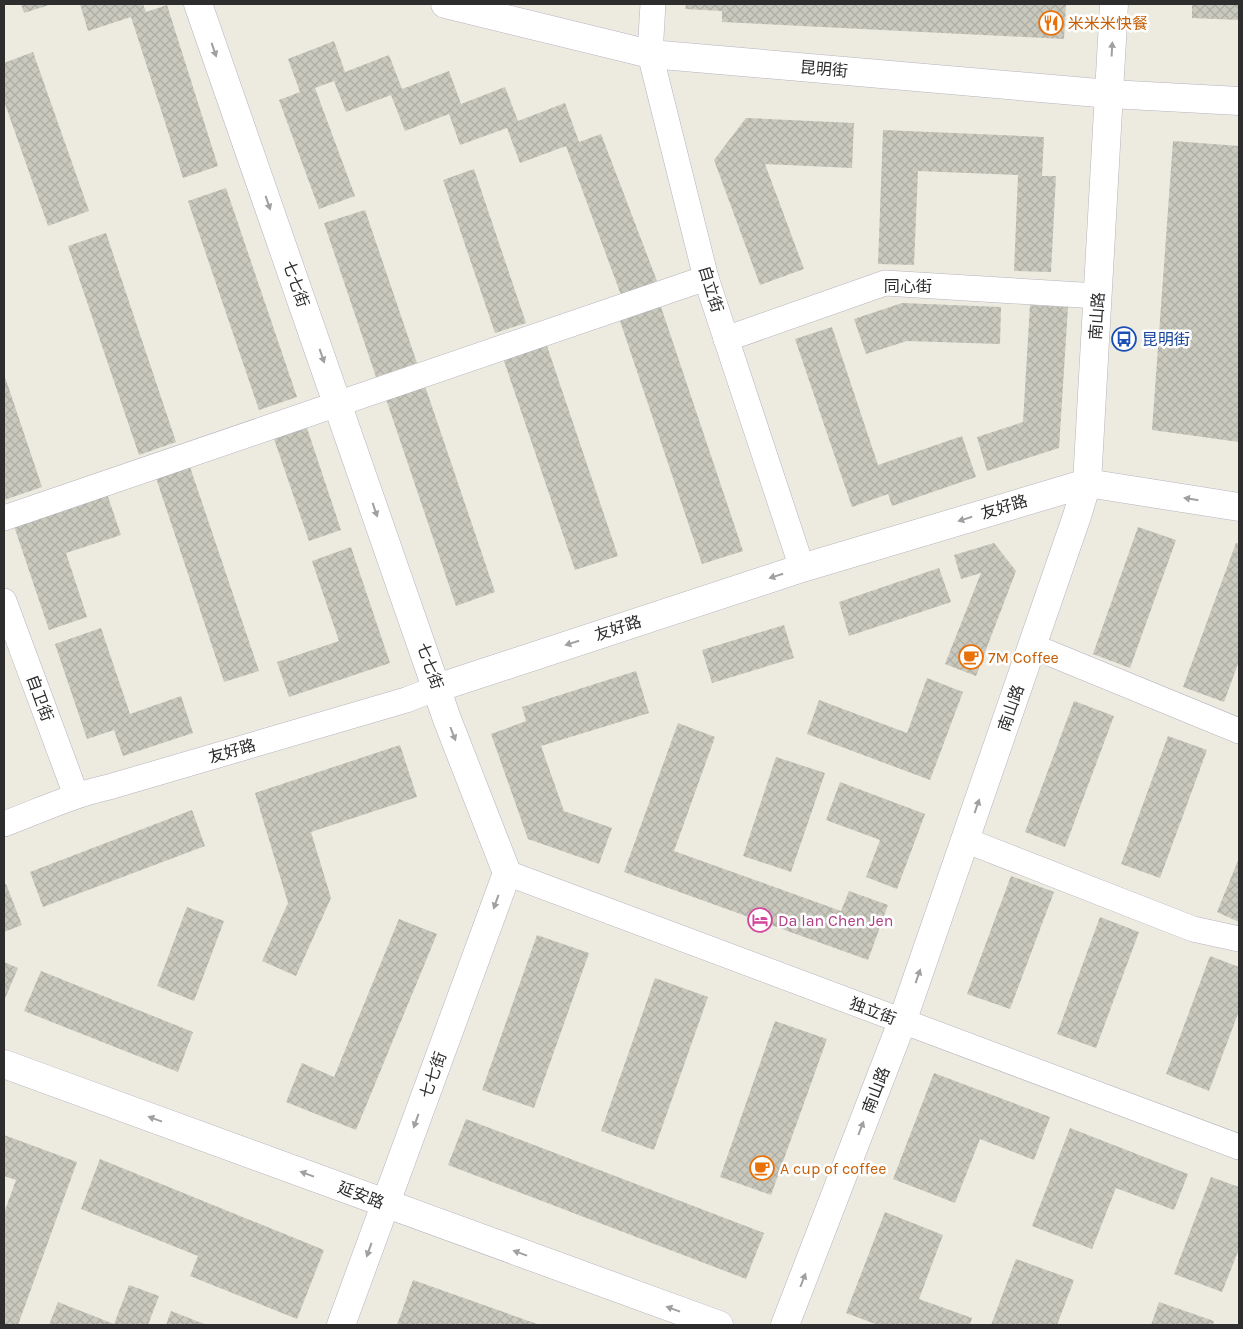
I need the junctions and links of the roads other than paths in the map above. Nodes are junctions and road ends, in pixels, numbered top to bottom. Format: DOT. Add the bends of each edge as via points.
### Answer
graph roads {
  1 [pos="198,4"];
  2 [pos="445,4"];
  3 [pos="653,4"];
  4 [pos="1114,4"];
  5 [pos="650,54"];
  6 [pos="1110,94"];
  7 [pos="1239,101"];
  8 [pos="706,278"];
  9 [pos="1098,296"];
  10 [pos="726,339"];
  11 [pos="339,405"];
  12 [pos="1087,483"];
  13 [pos="1239,506"];
  14 [pos="4,518"];
  15 [pos="802,568"];
  16 [pos="4,600"];
  17 [pos="1032,646"];
  18 [pos="437,688"];
  19 [pos="1239,731"];
  20 [pos="76,795"];
  21 [pos="4,824"];
  22 [pos="965,840"];
  23 [pos="507,874"];
  24 [pos="1239,939"];
  25 [pos="902,1022"];
  26 [pos="4,1064"];
  27 [pos="1239,1147"];
  28 [pos="386,1204"];
  29 [pos="341,1325"];
  30 [pos="719,1325"];
  31 [pos="785,1325"];
  1 -- 11 [label="main road, 七七街, one-way"];
  2 -- 5 [label="main road, 昆明街"];
  3 -- 5 [label="street, 自立街"];
  6 -- 4 [label="main road, 南山路, one-way"];
  5 -- 6 [label="main road, 昆明街"];
  5 -- 8 [label="street, 自立街"];
  6 -- 7 [label="main road, 昆明街"];
  6 -- 9 [label="main road, 南山路"];
  8 -- 10 [label="street, 自立街"];
  8 -- 11 [label="street"];
  9 -- 10 [label="street, 同心街" via="885,283"];
  9 -- 12 [label="main road, 南山路"];
  10 -- 15 [label="street, 自立街"];
  11 -- 14 [label="street"];
  11 -- 18 [label="main road, 七七街, one-way"];
  13 -- 12 [label="main road, 友好路, one-way"];
  12 -- 15 [label="main road, 友好路, one-way"];
  12 -- 17 [label="main road, 南山路"];
  15 -- 18 [label="main road, 友好路, one-way"];
  16 -- 20 [label="street, 自卫街"];
  17 -- 19 [label="street"];
  22 -- 17 [label="main road, 南山路, one-way"];
  18 -- 20 [label="street, 友好路" via="406,700"];
  18 -- 23 [label="main road, 七七街, one-way"];
  20 -- 21 [label="street, 友好路"];
  22 -- 24 [label="street" via="1193,929"];
  25 -- 22 [label="main road, 南山路, one-way"];
  23 -- 25 [label="street, 独立街"];
  23 -- 28 [label="main road, 七七街, one-way"];
  25 -- 27 [label="street, 独立街"];
  31 -- 25 [label="main road, 南山路, one-way"];
  28 -- 26 [label="main road, 延安路, one-way"];
  28 -- 29 [label="main road, 七七街, one-way"];
  30 -- 28 [label="main road, 延安路, one-way"];
}
